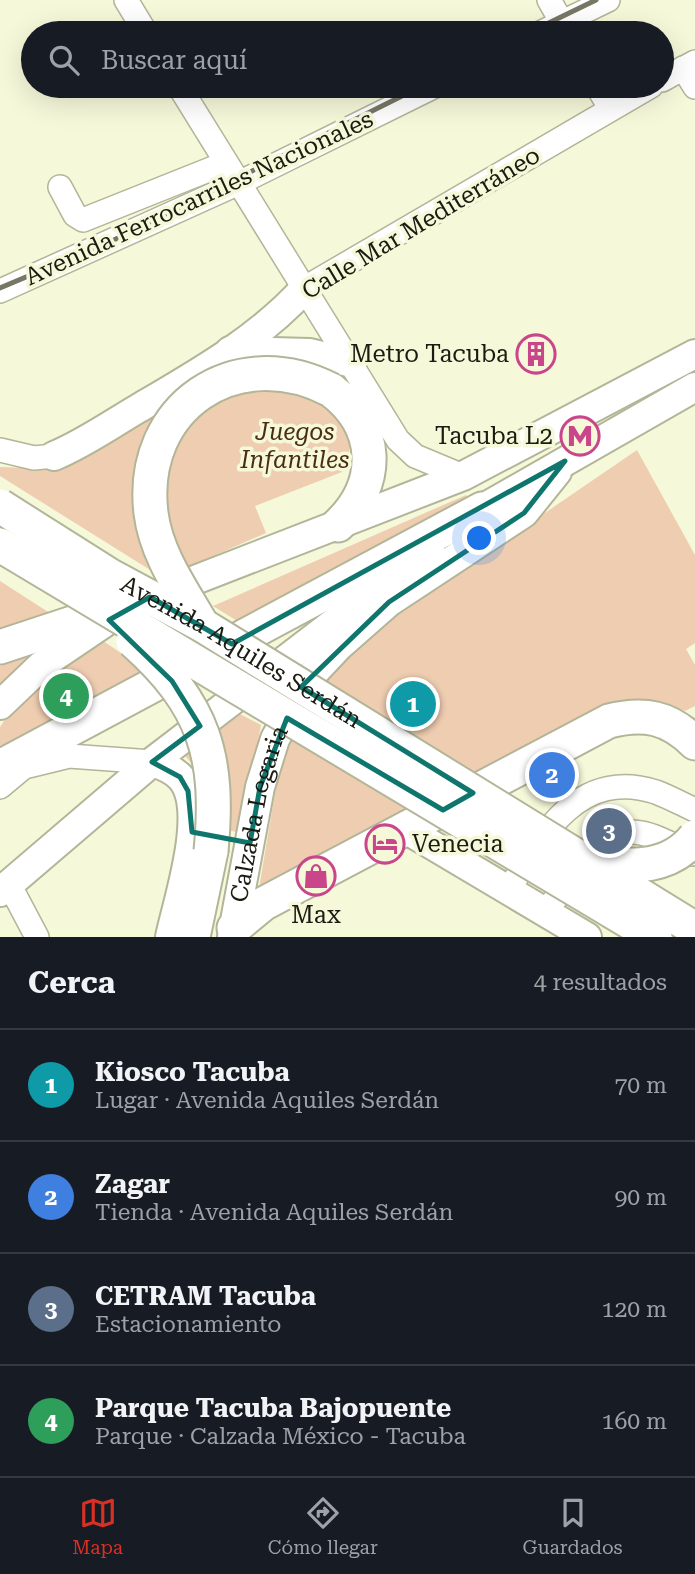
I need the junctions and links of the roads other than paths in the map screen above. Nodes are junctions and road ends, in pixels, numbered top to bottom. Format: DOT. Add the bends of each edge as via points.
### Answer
graph roads {
  1 [pos="126,0"];
  2 [pos="549,0"];
  3 [pos="573,0"];
  4 [pos="608,0"];
  5 [pos="139,21"];
  6 [pos="561,21"];
  7 [pos="567,21"];
  8 [pos="576,21"];
  9 [pos="691,72"];
  10 [pos="674,77"];
  11 [pos="186,98"];
  12 [pos="411,98"];
  13 [pos="604,98"];
  14 [pos="629,98"];
  15 [pos="610,108"];
  16 [pos="226,163"];
  17 [pos="240,183"];
  18 [pos="60,187"];
  19 [pos="305,288"];
  20 [pos="0,291"];
  21 [pos="230,351"];
  22 [pos="695,354"];
  23 [pos="352,363"];
  24 [pos="695,387"];
  25 [pos="0,450"];
  26 [pos="54,456"];
  27 [pos="565,461"];
  28 [pos="463,476"];
  29 [pos="0,506"];
  30 [pos="482,509"];
  31 [pos="338,525"];
  32 [pos="0,545"];
  33 [pos="81,595"];
  34 [pos="135,603"];
  35 [pos="202,625"];
  36 [pos="0,647"];
  37 [pos="0,705"];
  38 [pos="695,743"];
  39 [pos="152,762"];
  40 [pos="0,767"];
  41 [pos="0,787"];
  42 [pos="695,810"];
  43 [pos="407,830"];
  44 [pos="192,832"];
  45 [pos="695,837"];
  46 [pos="250,843"];
  47 [pos="695,855"];
  48 [pos="585,863"];
  49 [pos="4,888"];
  50 [pos="509,890"];
  51 [pos="545,912"];
  52 [pos="695,929"];
  53 [pos="233,932"];
  54 [pos="37,937"];
  55 [pos="170,937"];
  56 [pos="193,937"];
  57 [pos="587,937"];
  58 [pos="655,937"];
  1 -- 5 [label="street"];
  2 -- 6 [label="street"];
  3 -- 7 [label="street"];
  4 -- 8 [label="street"];
  9 -- 10 [label="street"];
  11 -- 16 [label="street"];
  12 -- 17 [label="street, Avenida Ferrocarriles Nacionales"];
  13 -- 15 [label="street"];
  14 -- 15 [label="street, Calle Mar Mediterráneo"];
  15 -- 19 [label="street, Calle Mar Mediterráneo"];
  16 -- 17 [label="street"];
  16 -- 18 [label="street" via="83,220 75,215"];
  17 -- 19 [label="street"];
  17 -- 20 [label="street, Avenida Ferrocarriles Nacionales"];
  19 -- 21 [label="main road, Calle Mar Mediterráneo" via="287,308"];
  19 -- 23 [label="street"];
  21 -- 23 [label="main road" via="310,353"];
  21 -- 26 [label="main road, Calle Mar Mediterráneo" via="85,443"];
  22 -- 28 [label="main road"];
  23 -- 28 [label="street" via="406,449"];
  24 -- 27 [label="main road"];
  25 -- 26 [label="street" via="34,458"];
  27 -- 30 [label="main road"];
  27 -- 46 [label="main road, Calzada Legaria" via="524,513 389,602 307,680 275,739"];
  28 -- 31 [label="main road"];
  29 -- 35 [label="highway, Avenida Aquiles Serdán, bridge" via="109,575"];
  30 -- 39 [label="main road"];
  30 -- 40 [label="highway"];
  31 -- 34 [label="main road"];
  31 -- 35 [label="highway, bridge" via="361,491 369,449 354,412 331,390 278,372 244,374 195,397 163,436 150,484 153,526"];
  32 -- 33 [label="highway, Avenida Aquiles Serdán, bridge"];
  33 -- 56 [label="highway, bridge" via="172,681 205,739 215,808"];
  33 -- 58 [label="highway, Avenida Aquiles Serdán, bridge"];
  34 -- 36 [label="highway"];
  34 -- 37 [label="main road" via="42,664"];
  35 -- 48 [label="highway, Avenida Aquiles Serdán, bridge"];
  38 -- 43 [label="highway" via="672,723 634,715 609,721"];
  39 -- 41 [label="street" via="69,756 24,767"];
  39 -- 44 [label="main road" via="180,777 193,809"];
  39 -- 49 [label="main road"];
  42 -- 50 [label="street" via="654,792 623,787 596,792 561,812"];
  43 -- 50 [label="main road"];
  43 -- 53 [label="highway" via="263,904"];
  44 -- 46 [label="main road"];
  44 -- 55 [label="main road"];
  45 -- 48 [label="highway, bridge" via="656,864"];
  46 -- 53 [label="main road, Calzada Legaria"];
  47 -- 51 [label="street" via="648,832 611,834"];
  48 -- 52 [label="highway, Avenida Aquiles Serdán, bridge"];
  49 -- 54 [label="street"];
  50 -- 51 [label="main road"];
  51 -- 57 [label="main road"];
}
